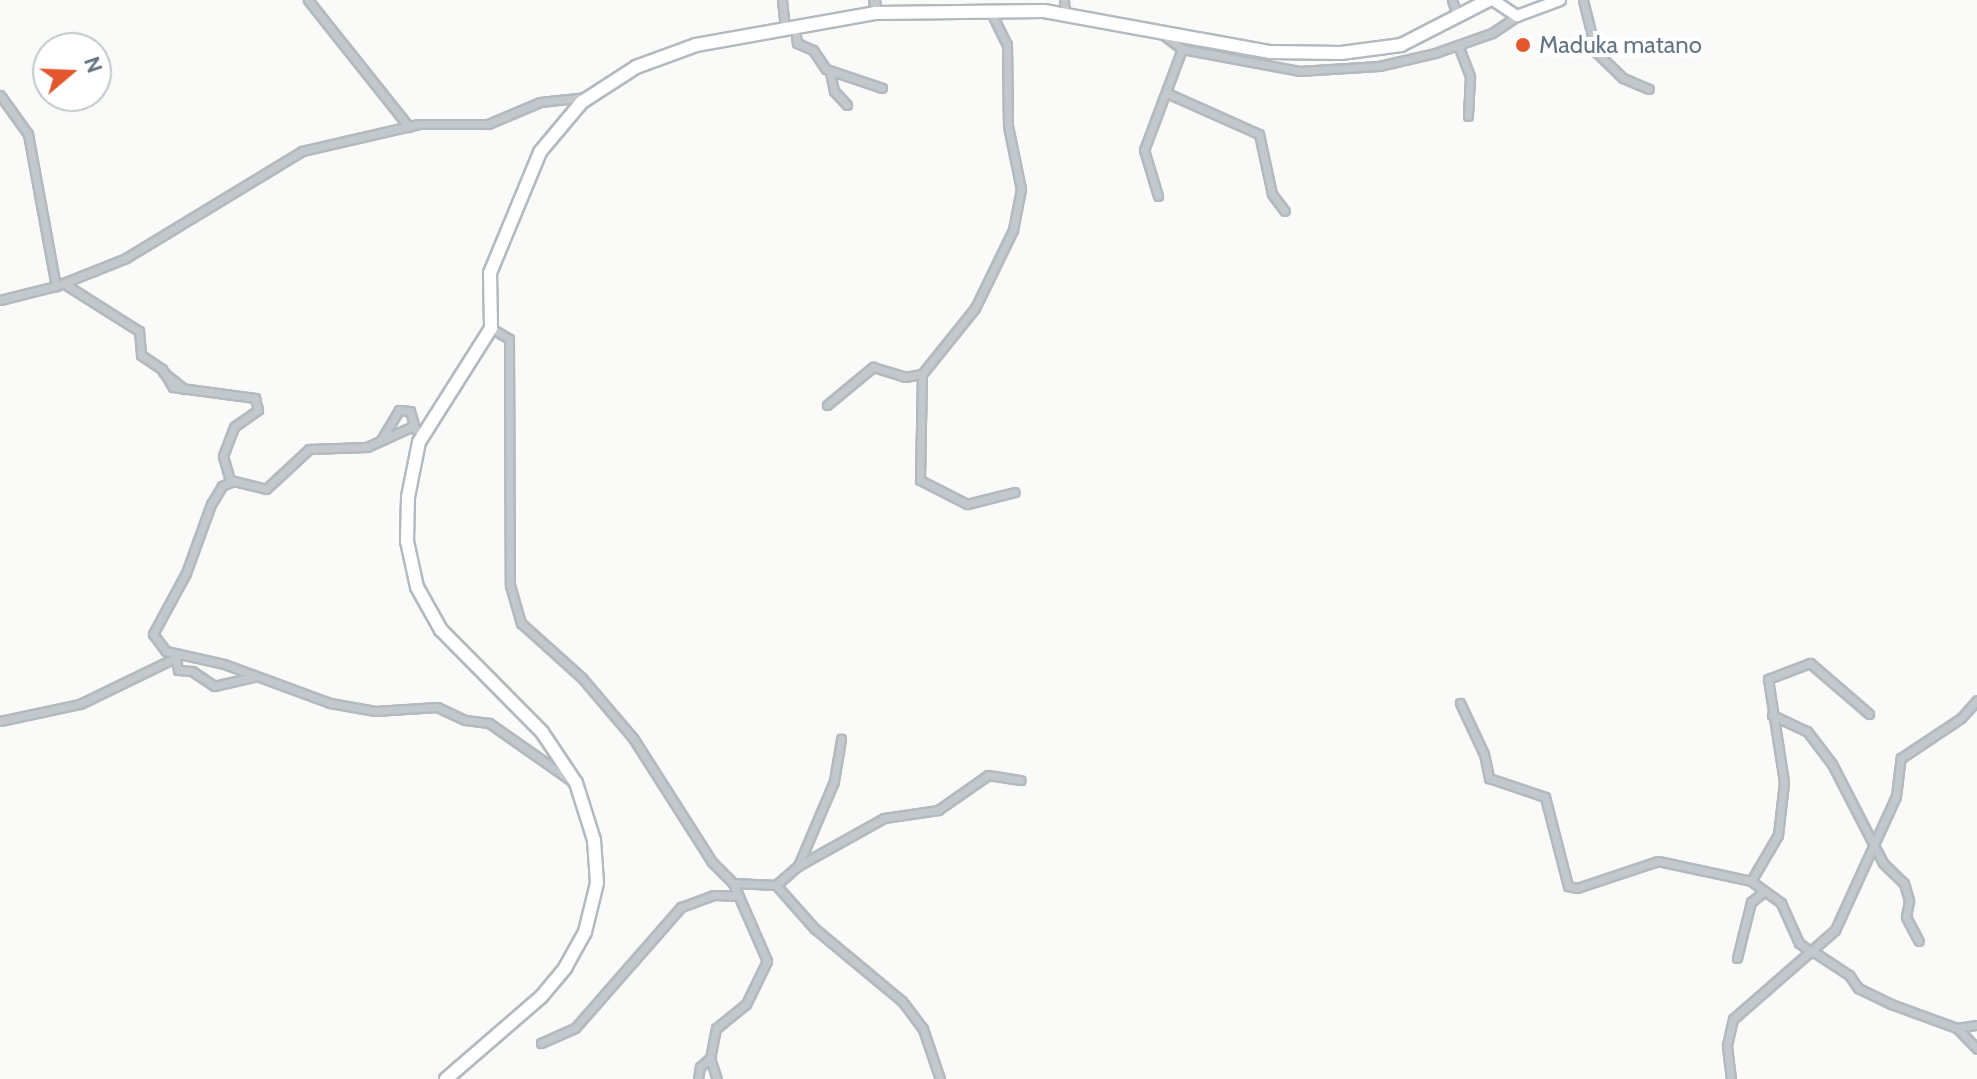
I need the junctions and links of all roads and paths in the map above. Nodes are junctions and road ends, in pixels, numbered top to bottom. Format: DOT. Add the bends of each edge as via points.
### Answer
graph roads {
  1 [pos="308,0"];
  2 [pos="782,0"];
  3 [pos="1064,0"];
  4 [pos="1452,0"];
  5 [pos="1491,0"];
  6 [pos="1560,0"];
  7 [pos="1583,0"];
  8 [pos="875,6"];
  9 [pos="991,12"];
  10 [pos="1065,14"];
  11 [pos="1517,16"];
  12 [pos="1458,18"];
  13 [pos="790,28"];
  14 [pos="1157,29"];
  15 [pos="1458,45"];
  16 [pos="1182,49"];
  17 [pos="830,72"];
  18 [pos="882,88"];
  19 [pos="1649,89"];
  20 [pos="1169,94"];
  21 [pos="0,95"];
  22 [pos="590,97"];
  23 [pos="847,105"];
  24 [pos="1468,116"];
  25 [pos="409,127"];
  26 [pos="1158,196"];
  27 [pos="1285,211"];
  28 [pos="59,285"];
  29 [pos="0,300"];
  30 [pos="491,328"];
  31 [pos="922,374"];
  32 [pos="827,405"];
  33 [pos="419,431"];
  34 [pos="381,440"];
  35 [pos="233,481"];
  36 [pos="1015,492"];
  37 [pos="177,657"];
  38 [pos="253,677"];
  39 [pos="1977,700"];
  40 [pos="1460,703"];
  41 [pos="1869,714"];
  42 [pos="1772,715"];
  43 [pos="0,721"];
  44 [pos="841,739"];
  45 [pos="1021,780"];
  46 [pos="576,783"];
  47 [pos="1875,845"];
  48 [pos="798,866"];
  49 [pos="1751,881"];
  50 [pos="733,883"];
  51 [pos="776,885"];
  52 [pos="1762,893"];
  53 [pos="738,896"];
  54 [pos="1919,941"];
  55 [pos="1814,952"];
  56 [pos="1737,958"];
  57 [pos="1977,1025"];
  58 [pos="1957,1028"];
  59 [pos="541,1043"];
  60 [pos="1977,1049"];
  61 [pos="710,1058"];
  62 [pos="446,1079"];
  63 [pos="698,1079"];
  64 [pos="717,1079"];
  65 [pos="940,1079"];
  66 [pos="1731,1079"];
  1 -- 25 [label="street"];
  2 -- 13 [label="street"];
  3 -- 10 [label="street"];
  4 -- 12 [label="street"];
  5 -- 11 [label="main road"];
  5 -- 12 [label="highway"];
  6 -- 11 [label="main road"];
  7 -- 19 [label="street" via="1596,52 1623,78"];
  8 -- 9 [label="highway"];
  8 -- 13 [label="highway"];
  9 -- 10 [label="highway"];
  9 -- 31 [label="street" via="993,23 1006,35 1005,90 1018,160 1019,208 979,302"];
  10 -- 14 [label="highway"];
  11 -- 15 [label="street" via="1492,33"];
  12 -- 14 [label="highway" via="1401,45 1341,53 1270,52"];
  13 -- 17 [label="street" via="797,43 813,50"];
  13 -- 22 [label="highway" via="696,45 636,67"];
  14 -- 16 [label="street"];
  15 -- 16 [label="street" via="1379,66 1299,71"];
  15 -- 24 [label="street" via="1470,77"];
  16 -- 20 [label="street"];
  17 -- 18 [label="street" via="855,75"];
  17 -- 23 [label="street" via="834,91"];
  20 -- 26 [label="street" via="1144,150"];
  20 -- 27 [label="street" via="1259,134 1272,194"];
  21 -- 28 [label="street" via="28,134"];
  22 -- 25 [label="street" via="540,102 488,124"];
  22 -- 30 [label="highway" via="540,152 490,273"];
  25 -- 28 [label="street" via="293,154 126,258"];
  28 -- 29 [label="street"];
  28 -- 35 [label="street" via="136,328 142,338 141,355 163,372 169,384 249,395 258,403 256,413 234,427 223,456"];
  30 -- 33 [label="highway"];
  30 -- 50 [label="street" via="509,339 510,585 521,623 582,678 633,738 712,862"];
  31 -- 32 [label="street" via="905,377 873,367"];
  31 -- 36 [label="street" via="920,480 967,504"];
  33 -- 34 [label="street" via="403,429"];
  33 -- 34 [label="street" via="410,411 399,410"];
  33 -- 46 [label="highway" via="407,541 417,587 441,630 542,732"];
  34 -- 35 [label="street" via="346,450 309,449 266,489"];
  35 -- 37 [label="street" via="222,486 211,504 182,583 153,634"];
  37 -- 38 [label="street" via="224,664"];
  37 -- 38 [label="street" via="178,670 192,671 214,686"];
  37 -- 43 [label="street" via="80,704"];
  38 -- 46 [label="street" via="330,703 375,711 437,707 465,720 489,723"];
  39 -- 47 [label="street" via="1961,718 1901,758 1896,796"];
  40 -- 49 [label="street" via="1489,778 1545,797 1568,886 1577,888 1658,861"];
  41 -- 42 [label="street" via="1806,662 1768,679"];
  42 -- 47 [label="street" via="1812,736"];
  42 -- 49 [label="street" via="1784,782 1780,828"];
  44 -- 48 [label="street" via="834,781"];
  45 -- 48 [label="street" via="988,775 938,810 884,818"];
  46 -- 62 [label="highway" via="594,840 597,883 585,932 541,997"];
  47 -- 54 [label="street" via="1883,863 1904,883 1906,917"];
  47 -- 55 [label="street" via="1835,930"];
  48 -- 51 [label="street"];
  49 -- 52 [label="street"];
  50 -- 51 [label="street"];
  50 -- 53 [label="street"];
  51 -- 65 [label="street" via="814,928 902,1001 923,1029"];
  52 -- 55 [label="street" via="1781,903 1799,943"];
  52 -- 56 [label="street" via="1751,902"];
  53 -- 59 [label="street" via="714,895 683,905 575,1028"];
  53 -- 61 [label="street" via="767,961 746,1004 716,1028"];
  55 -- 58 [label="street" via="1849,975 1858,988"];
  55 -- 66 [label="street" via="1733,1019 1727,1045"];
  57 -- 58 [label="street"];
  58 -- 60 [label="street"];
  61 -- 63 [label="street" via="700,1067"];
  61 -- 64 [label="street"];
}
